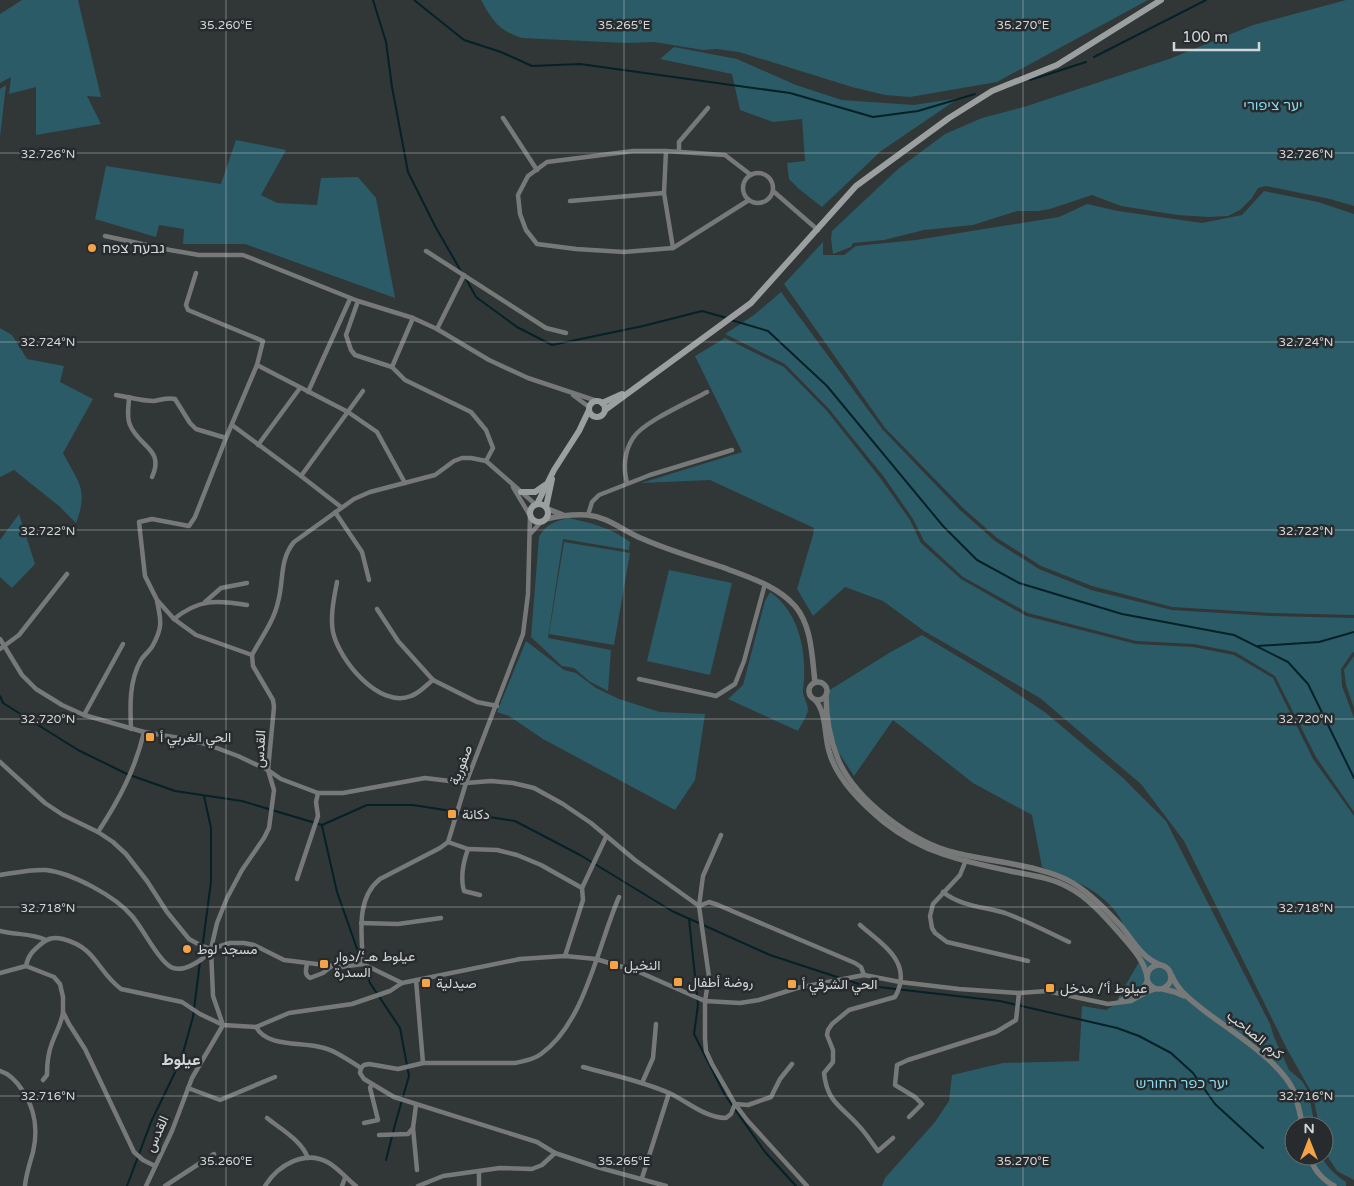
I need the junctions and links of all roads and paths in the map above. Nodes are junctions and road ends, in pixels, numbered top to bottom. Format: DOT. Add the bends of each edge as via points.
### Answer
graph roads {
  1 [pos="1161,0"];
  2 [pos="708,108"];
  3 [pos="503,118"];
  4 [pos="666,151"];
  5 [pos="679,152"];
  6 [pos="536,170"];
  7 [pos="751,175"];
  8 [pos="773,191"];
  9 [pos="664,193"];
  10 [pos="749,200"];
  11 [pos="570,201"];
  12 [pos="818,230"];
  13 [pos="105,236"];
  14 [pos="673,248"];
  15 [pos="426,252"];
  16 [pos="196,273"];
  17 [pos="464,275"];
  18 [pos="350,299"];
  19 [pos="358,301"];
  20 [pos="413,318"];
  21 [pos="437,329"];
  22 [pos="566,333"];
  23 [pos="257,365"];
  24 [pos="392,367"];
  25 [pos="300,388"];
  26 [pos="635,388"];
  27 [pos="362,391"];
  28 [pos="308,392"];
  29 [pos="570,392"];
  30 [pos="707,392"];
  31 [pos="116,394"];
  32 [pos="129,397"];
  33 [pos="599,402"];
  34 [pos="589,409"];
  35 [pos="605,410"];
  36 [pos="348,412"];
  37 [pos="598,417"];
  38 [pos="232,425"];
  39 [pos="579,431"];
  40 [pos="226,438"];
  41 [pos="258,445"];
  42 [pos="732,450"];
  43 [pos="486,461"];
  44 [pos="554,470"];
  45 [pos="301,476"];
  46 [pos="152,478"];
  47 [pos="405,483"];
  48 [pos="511,483"];
  49 [pos="546,484"];
  50 [pos="627,484"];
  51 [pos="521,492"];
  52 [pos="536,504"];
  53 [pos="341,507"];
  54 [pos="547,508"];
  55 [pos="335,512"];
  56 [pos="529,515"];
  57 [pos="565,515"];
  58 [pos="588,515"];
  59 [pos="543,521"];
  60 [pos="530,534"];
  61 [pos="67,574"];
  62 [pos="369,580"];
  63 [pos="337,582"];
  64 [pos="247,583"];
  65 [pos="765,584"];
  66 [pos="157,600"];
  67 [pos="205,602"];
  68 [pos="246,605"];
  69 [pos="377,609"];
  70 [pos="174,619"];
  71 [pos="0,639"];
  72 [pos="123,644"];
  73 [pos="2,647"];
  74 [pos="252,655"];
  75 [pos="638,679"];
  76 [pos="432,680"];
  77 [pos="815,682"];
  78 [pos="826,696"];
  79 [pos="816,700"];
  80 [pos="496,706"];
  81 [pos="84,715"];
  82 [pos="131,729"];
  83 [pos="144,732"];
  84 [pos="0,762"];
  85 [pos="268,770"];
  86 [pos="466,783"];
  87 [pos="318,793"];
  88 [pos="98,832"];
  89 [pos="721,835"];
  90 [pos="606,837"];
  91 [pos="448,842"];
  92 [pos="468,849"];
  93 [pos="966,859"];
  94 [pos="0,875"];
  95 [pos="297,879"];
  96 [pos="582,888"];
  97 [pos="943,892"];
  98 [pos="480,895"];
  99 [pos="619,897"];
  100 [pos="699,906"];
  101 [pos="441,918"];
  102 [pos="361,923"];
  103 [pos="860,926"];
  104 [pos="0,931"];
  105 [pos="46,940"];
  106 [pos="1069,942"];
  107 [pos="211,949"];
  108 [pos="565,956"];
  109 [pos="596,959"];
  110 [pos="1028,962"];
  111 [pos="308,964"];
  112 [pos="363,964"];
  113 [pos="1161,965"];
  114 [pos="26,966"];
  115 [pos="332,966"];
  116 [pos="0,973"];
  117 [pos="864,975"];
  118 [pos="1172,976"];
  119 [pos="1147,978"];
  120 [pos="416,980"];
  121 [pos="900,982"];
  122 [pos="402,983"];
  123 [pos="1156,989"];
  124 [pos="1163,989"];
  125 [pos="1019,993"];
  126 [pos="706,1000"];
  127 [pos="1191,1000"];
  128 [pos="1110,1004"];
  129 [pos="63,1012"];
  130 [pos="656,1024"];
  131 [pos="224,1025"];
  132 [pos="256,1027"];
  133 [pos="423,1063"];
  134 [pos="792,1064"];
  135 [pos="584,1067"];
  136 [pos="361,1068"];
  137 [pos="0,1070"];
  138 [pos="275,1077"];
  139 [pos="43,1080"];
  140 [pos="642,1083"];
  141 [pos="372,1084"];
  142 [pos="188,1088"];
  143 [pos="669,1093"];
  144 [pos="735,1104"];
  145 [pos="416,1105"];
  146 [pos="1300,1116"];
  147 [pos="909,1117"];
  148 [pos="267,1118"];
  149 [pos="364,1123"];
  150 [pos="413,1128"];
  151 [pos="379,1135"];
  152 [pos="893,1138"];
  153 [pos="555,1153"];
  154 [pos="214,1154"];
  155 [pos="308,1158"];
  156 [pos="155,1166"];
  157 [pos="1314,1166"];
  158 [pos="417,1170"];
  159 [pos="479,1171"];
  160 [pos="345,1178"];
  161 [pos="642,1178"];
  162 [pos="25,1186"];
  163 [pos="146,1186"];
  164 [pos="165,1186"];
  165 [pos="265,1186"];
  166 [pos="342,1186"];
  167 [pos="356,1186"];
  168 [pos="418,1186"];
  169 [pos="479,1186"];
  170 [pos="666,1186"];
  171 [pos="808,1186"];
  172 [pos="1334,1186"];
  1 -- 12 [label="main road" via="1071,57 992,91 949,118 856,186"];
  2 -- 5 [label="street" via="679,142"];
  3 -- 6 [label="street"];
  4 -- 5 [label="street"];
  4 -- 6 [label="street" via="633,151 547,162"];
  4 -- 9 [label="street"];
  5 -- 7 [label="street" via="725,155"];
  6 -- 14 [label="street" via="528,176 518,195 526,230 537,244 624,252"];
  7 -- 8 [label="street" via="760,173 769,178"];
  7 -- 10 [label="street" via="743,187"];
  8 -- 10 [label="street" via="763,202"];
  8 -- 12 [label="street"];
  9 -- 11 [label="street"];
  9 -- 14 [label="street"];
  10 -- 14 [label="street"];
  12 -- 26 [label="main road" via="752,303"];
  13 -- 18 [label="street" via="200,255 243,255"];
  15 -- 17 [label="street"];
  16 -- 23 [label="street" via="186,305 188,310 263,341"];
  17 -- 21 [label="street"];
  17 -- 22 [label="street" via="546,328"];
  18 -- 19 [label="street"];
  18 -- 28 [label="street"];
  19 -- 20 [label="street"];
  19 -- 24 [label="street" via="346,336 351,350 356,355"];
  20 -- 21 [label="street"];
  20 -- 24 [label="street"];
  21 -- 29 [label="street" via="489,360"];
  23 -- 25 [label="street"];
  23 -- 38 [label="street"];
  24 -- 43 [label="street" via="405,380 472,412 486,430 493,448"];
  25 -- 28 [label="street"];
  25 -- 41 [label="street"];
  26 -- 33 [label="main road"];
  26 -- 35 [label="main road"];
  27 -- 36 [label="street"];
  28 -- 36 [label="street"];
  29 -- 33 [label="street"];
  29 -- 34 [label="street"];
  30 -- 50 [label="street" via="634,436 626,454 624,470"];
  31 -- 32 [label="street"];
  32 -- 40 [label="street" via="156,401 175,398 196,428"];
  32 -- 46 [label="street" via="129,423 156,461"];
  33 -- 34 [label="main road" via="592,403"];
  33 -- 35 [label="main road"];
  34 -- 37 [label="main road" via="593,416"];
  34 -- 39 [label="main road"];
  35 -- 37 [label="main road"];
  36 -- 45 [label="street"];
  36 -- 47 [label="street" via="377,432"];
  37 -- 39 [label="main road"];
  38 -- 40 [label="street"];
  38 -- 41 [label="street"];
  39 -- 44 [label="main road"];
  40 -- 66 [label="street" via="189,526 152,519 139,522 145,576"];
  41 -- 45 [label="street"];
  42 -- 50 [label="street"];
  43 -- 47 [label="street" via="462,458 434,475"];
  43 -- 48 [label="street"];
  44 -- 49 [label="main road"];
  44 -- 54 [label="main road"];
  45 -- 53 [label="street"];
  47 -- 53 [label="street" via="370,492"];
  48 -- 51 [label="street"];
  48 -- 56 [label="street"];
  49 -- 51 [label="main road" via="535,492"];
  49 -- 52 [label="main road"];
  50 -- 58 [label="street" via="598,496 592,502"];
  51 -- 52 [label="street"];
  52 -- 54 [label="main road"];
  52 -- 56 [label="main road" via="530,508"];
  53 -- 55 [label="street"];
  54 -- 57 [label="street"];
  54 -- 59 [label="main road" via="548,514"];
  55 -- 62 [label="street" via="362,552"];
  55 -- 74 [label="street" via="287,550 278,602"];
  56 -- 59 [label="main road" via="533,520"];
  56 -- 60 [label="street, صفورية"];
  57 -- 58 [label="street"];
  57 -- 59 [label="street"];
  58 -- 65 [label="street" via="609,520 640,538"];
  59 -- 60 [label="street"];
  60 -- 80 [label="street, صفورية" via="523,634"];
  61 -- 73 [label="street" via="19,636"];
  63 -- 76 [label="street" via="333,630 338,648 358,675 383,694 401,698 411,696"];
  64 -- 67 [label="street" via="221,588"];
  65 -- 75 [label="street" via="735,684 716,696"];
  65 -- 77 [label="street" via="795,606 805,621"];
  66 -- 70 [label="street"];
  66 -- 82 [label="street" via="162,623 132,682"];
  67 -- 68 [label="street"];
  67 -- 70 [label="street" via="186,609"];
  69 -- 76 [label="street"];
  70 -- 74 [label="street" via="196,635"];
  71 -- 73 [label="street"];
  72 -- 81 [label="street"];
  73 -- 81 [label="street" via="36,689"];
  74 -- 85 [label="street, القدس" via="253,666 274,707"];
  76 -- 80 [label="street" via="477,702"];
  77 -- 78 [label="street" via="825,686"];
  77 -- 79 [label="street" via="808,692"];
  78 -- 79 [label="street"];
  78 -- 93 [label="street" via="835,752 862,792 887,817 913,835"];
  79 -- 93 [label="street" via="821,708 832,760 864,803 890,827 913,842 944,856"];
  80 -- 86 [label="street, صفورية"];
  81 -- 82 [label="street"];
  82 -- 83 [label="street"];
  83 -- 85 [label="street" via="206,744"];
  83 -- 88 [label="street" via="127,782"];
  84 -- 88 [label="street" via="45,803"];
  85 -- 87 [label="street" via="281,779"];
  85 -- 107 [label="street, القدس" via="274,790 269,828 227,898"];
  86 -- 87 [label="street" via="425,778 343,793"];
  86 -- 90 [label="street" via="491,781 534,788 563,804"];
  86 -- 91 [label="street, صفورية"];
  87 -- 95 [label="street" via="318,816"];
  88 -- 107 [label="street" via="126,854 189,938"];
  89 -- 100 [label="street" via="703,876"];
  90 -- 96 [label="street"];
  90 -- 100 [label="street"];
  91 -- 92 [label="street"];
  91 -- 102 [label="street" via="372,886"];
  92 -- 96 [label="street" via="497,850 517,855"];
  92 -- 98 [label="street" via="463,863 462,885 464,891"];
  93 -- 97 [label="street" via="960,874"];
  93 -- 113 [label="street" via="1048,873 1065,879 1097,902 1146,958"];
  93 -- 119 [label="street" via="1042,877 1075,891 1127,943 1143,964"];
  94 -- 107 [label="street" via="45,870 78,880 122,906 168,966 175,969 205,957"];
  96 -- 108 [label="street" via="583,900"];
  97 -- 106 [label="street" via="958,901 1021,919"];
  97 -- 110 [label="street" via="933,904 930,916 932,928 941,938"];
  99 -- 109 [label="street"];
  100 -- 117 [label="street" via="709,902 718,905 856,963"];
  100 -- 126 [label="street" via="709,977"];
  101 -- 102 [label="street" via="398,924"];
  102 -- 112 [label="street"];
  103 -- 121 [label="street" via="895,957 901,972"];
  104 -- 105 [label="street"];
  105 -- 114 [label="street" via="29,955"];
  105 -- 131 [label="street" via="56,938 88,950 113,983 122,989 182,1002"];
  107 -- 111 [label="street" via="230,942 244,943 284,960"];
  107 -- 131 [label="street, القدس" via="213,996"];
  108 -- 109 [label="street"];
  108 -- 120 [label="street" via="520,959"];
  109 -- 126 [label="street"];
  109 -- 133 [label="street" via="583,1000 556,1039 540,1055 515,1063"];
  111 -- 115 [label="street"];
  111 -- 115 [label="street" via="305,971 310,978 323,974"];
  112 -- 115 [label="street"];
  112 -- 122 [label="street"];
  113 -- 118 [label="street" via="1168,968"];
  113 -- 119 [label="street" via="1153,966"];
  114 -- 116 [label="street"];
  114 -- 129 [label="street" via="54,977 60,984"];
  117 -- 121 [label="street"];
  117 -- 126 [label="street" via="797,988 759,1000 740,1003"];
  118 -- 124 [label="street" via="1170,984"];
  118 -- 127 [label="street, كرم الصاحب"];
  119 -- 123 [label="street" via="1151,987"];
  119 -- 128 [label="street" via="1138,992"];
  120 -- 122 [label="street"];
  120 -- 133 [label="street"];
  121 -- 125 [label="street"];
  121 -- 152 [label="street" via="895,997 849,1010 832,1024 828,1035 833,1062 824,1073 839,1109 859,1126 878,1151"];
  122 -- 132 [label="street" via="390,991 352,1004 289,1013"];
  123 -- 124 [label="street"];
  123 -- 128 [label="street" via="1131,1000"];
  124 -- 127 [label="street, كرم الصاحب"];
  125 -- 128 [label="street" via="1047,991"];
  125 -- 147 [label="street" via="1016,1020 996,1032 915,1057 897,1066 895,1085 922,1104"];
  126 -- 144 [label="street" via="706,1051"];
  127 -- 146 [label="street, كرم الصاحب" via="1280,1072 1294,1091"];
  129 -- 139 [label="street"];
  129 -- 156 [label="street" via="85,1049 134,1152"];
  130 -- 140 [label="street" via="653,1058"];
  131 -- 132 [label="street"];
  131 -- 142 [label="street, القدس"];
  132 -- 136 [label="street" via="260,1035 269,1039 321,1047"];
  133 -- 136 [label="street" via="398,1069 369,1064"];
  134 -- 144 [label="street" via="771,1097 748,1105"];
  135 -- 140 [label="street"];
  136 -- 141 [label="street" via="364,1079"];
  137 -- 162 [label="street" via="17,1082 34,1114 36,1134"];
  138 -- 142 [label="street" via="220,1100"];
  140 -- 143 [label="street"];
  141 -- 145 [label="street"];
  141 -- 149 [label="street" via="370,1088 378,1120"];
  142 -- 156 [label="street, القدس"];
  143 -- 144 [label="street" via="719,1118 731,1114"];
  143 -- 161 [label="street"];
  144 -- 171 [label="street"];
  145 -- 150 [label="street"];
  145 -- 153 [label="street" via="537,1142"];
  148 -- 155 [label="street" via="299,1142"];
  150 -- 151 [label="street" via="408,1134"];
  150 -- 158 [label="street"];
  153 -- 159 [label="street" via="532,1169"];
  153 -- 161 [label="street"];
  154 -- 164 [label="street"];
  155 -- 160 [label="street" via="328,1162"];
  155 -- 165 [label="street" via="276,1170"];
  156 -- 163 [label="street, القدس"];
  157 -- 172 [label="street" via="1320,1176"];
  159 -- 168 [label="street" via="443,1176"];
  159 -- 169 [label="street"];
  160 -- 166 [label="street"];
  160 -- 167 [label="street"];
  161 -- 170 [label="street"];
}
